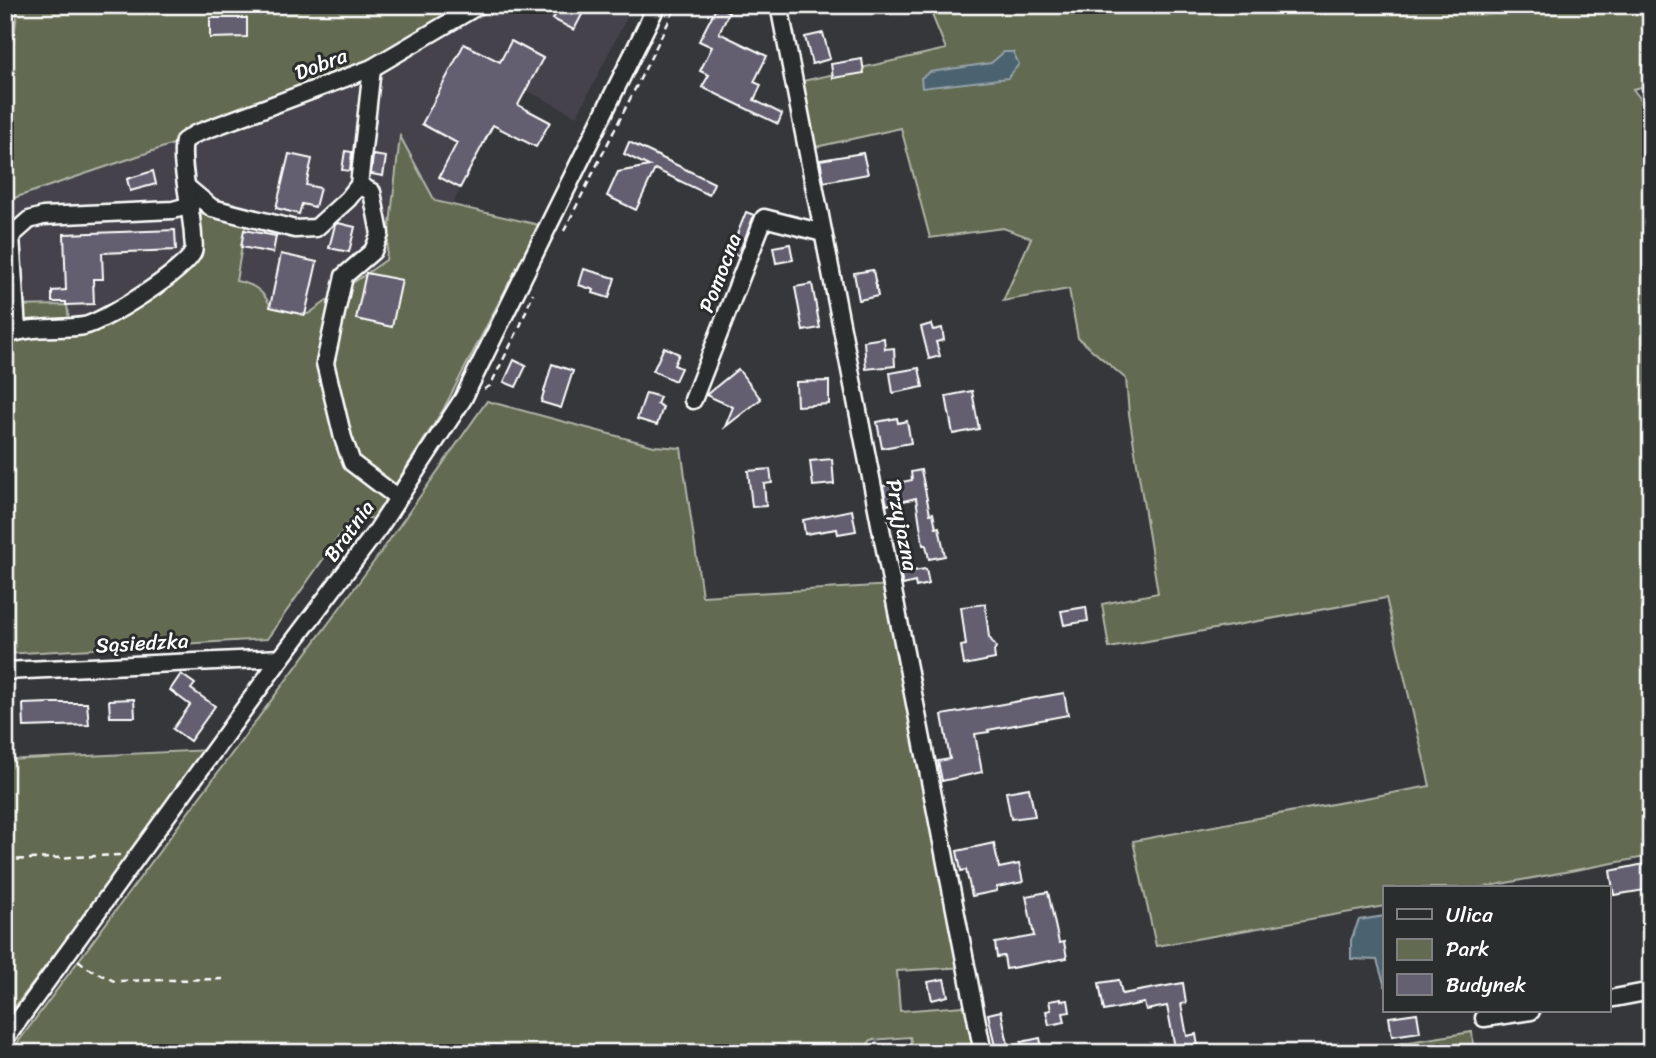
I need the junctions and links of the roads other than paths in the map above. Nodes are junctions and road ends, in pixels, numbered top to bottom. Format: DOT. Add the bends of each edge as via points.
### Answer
graph roads {
  1 [pos="479,5"];
  2 [pos="657,5"];
  3 [pos="779,5"];
  4 [pos="372,68"];
  5 [pos="359,185"];
  6 [pos="188,188"];
  7 [pos="191,205"];
  8 [pos="823,233"];
  9 [pos="11,333"];
  10 [pos="693,400"];
  11 [pos="398,498"];
  12 [pos="281,658"];
  13 [pos="5,671"];
  14 [pos="1651,991"];
  15 [pos="1610,999"];
  16 [pos="1524,1012"];
  17 [pos="1484,1018"];
  18 [pos="5,1038"];
  19 [pos="983,1053"];
  1 -- 4 [label="street, Dobra"];
  2 -- 11 [label="street, Bratnia" via="463,399"];
  3 -- 8 [label="street, Przyjazna"];
  4 -- 5 [label="street"];
  4 -- 6 [label="street, Dobra" via="184,141"];
  5 -- 6 [label="street" via="316,229 295,229 212,208"];
  5 -- 11 [label="street" via="372,192 380,234 373,251 344,276 325,363 352,463"];
  6 -- 7 [label="street"];
  7 -- 9 [label="street" via="194,251 182,268 100,321"];
  7 -- 9 [label="street" via="29,220 11,236"];
  8 -- 10 [label="street, Pomocna" via="764,218"];
  8 -- 19 [label="street, Przyjazna"];
  11 -- 12 [label="street, Bratnia"];
  12 -- 13 [label="street, Sąsiedzka"];
  12 -- 18 [label="street, Bratnia"];
  14 -- 15 [label="street"];
  16 -- 17 [label="street"];
}
